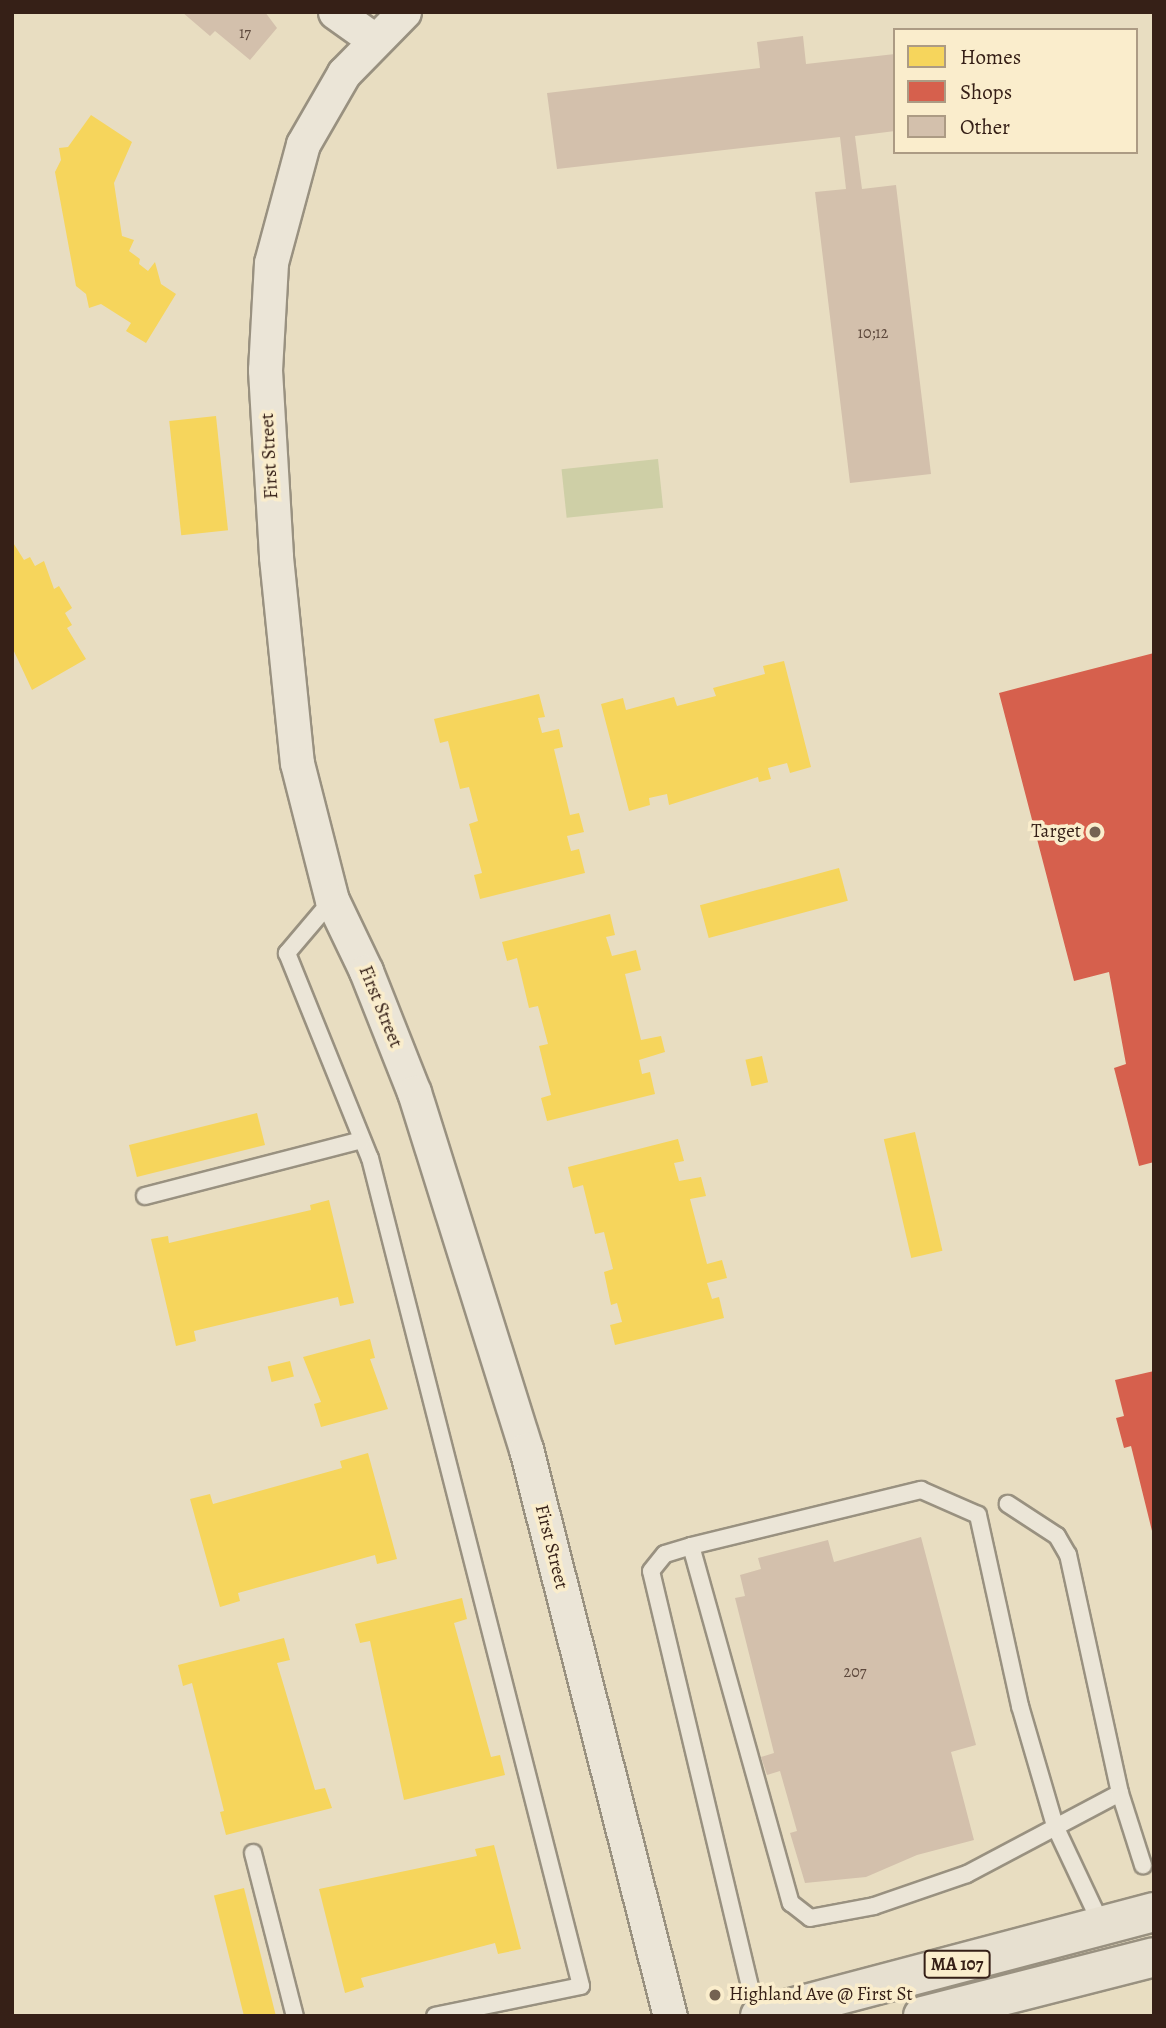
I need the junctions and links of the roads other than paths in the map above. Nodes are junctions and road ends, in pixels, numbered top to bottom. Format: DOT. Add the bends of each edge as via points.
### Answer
graph roads {
  1 [pos="335,12"];
  2 [pos="404,12"];
  3 [pos="373,40"];
  4 [pos="332,900"];
  5 [pos="361,1140"];
  6 [pos="145,1196"];
  7 [pos="1008,1504"];
  8 [pos="691,1546"];
  9 [pos="1120,1793"];
  10 [pos="1055,1826"];
  11 [pos="253,1853"];
  12 [pos="1143,1865"];
  13 [pos="1154,1912"];
  14 [pos="1102,1926"];
  15 [pos="1154,1957"];
  16 [pos="295,2016"];
  17 [pos="435,2016"];
  18 [pos="670,2016"];
  19 [pos="758,2016"];
  20 [pos="923,2016"];
  1 -- 3 [label="street"];
  2 -- 3 [label="street, First Street"];
  3 -- 4 [label="street, First Street" via="344,73 303,145 271,263 265,370 276,557 297,763"];
  4 -- 5 [label="lane" via="287,953"];
  4 -- 18 [label="street, First Street" via="414,1092 526,1449"];
  5 -- 6 [label="lane"];
  5 -- 17 [label="lane" via="370,1158 581,1986"];
  7 -- 9 [label="lane" via="1057,1536 1068,1555"];
  8 -- 10 [label="lane" via="921,1490 978,1514 1020,1706"];
  8 -- 10 [label="lane" via="791,1903 810,1918 874,1906 967,1874"];
  8 -- 19 [label="lane" via="665,1554 651,1571"];
  9 -- 10 [label="lane"];
  9 -- 12 [label="lane"];
  10 -- 14 [label="lane"];
  11 -- 16 [label="lane"];
  13 -- 14 [label="main road, MA 107"];
  14 -- 19 [label="main road, MA 107"];
  15 -- 20 [label="main road, MA 107"];
}
